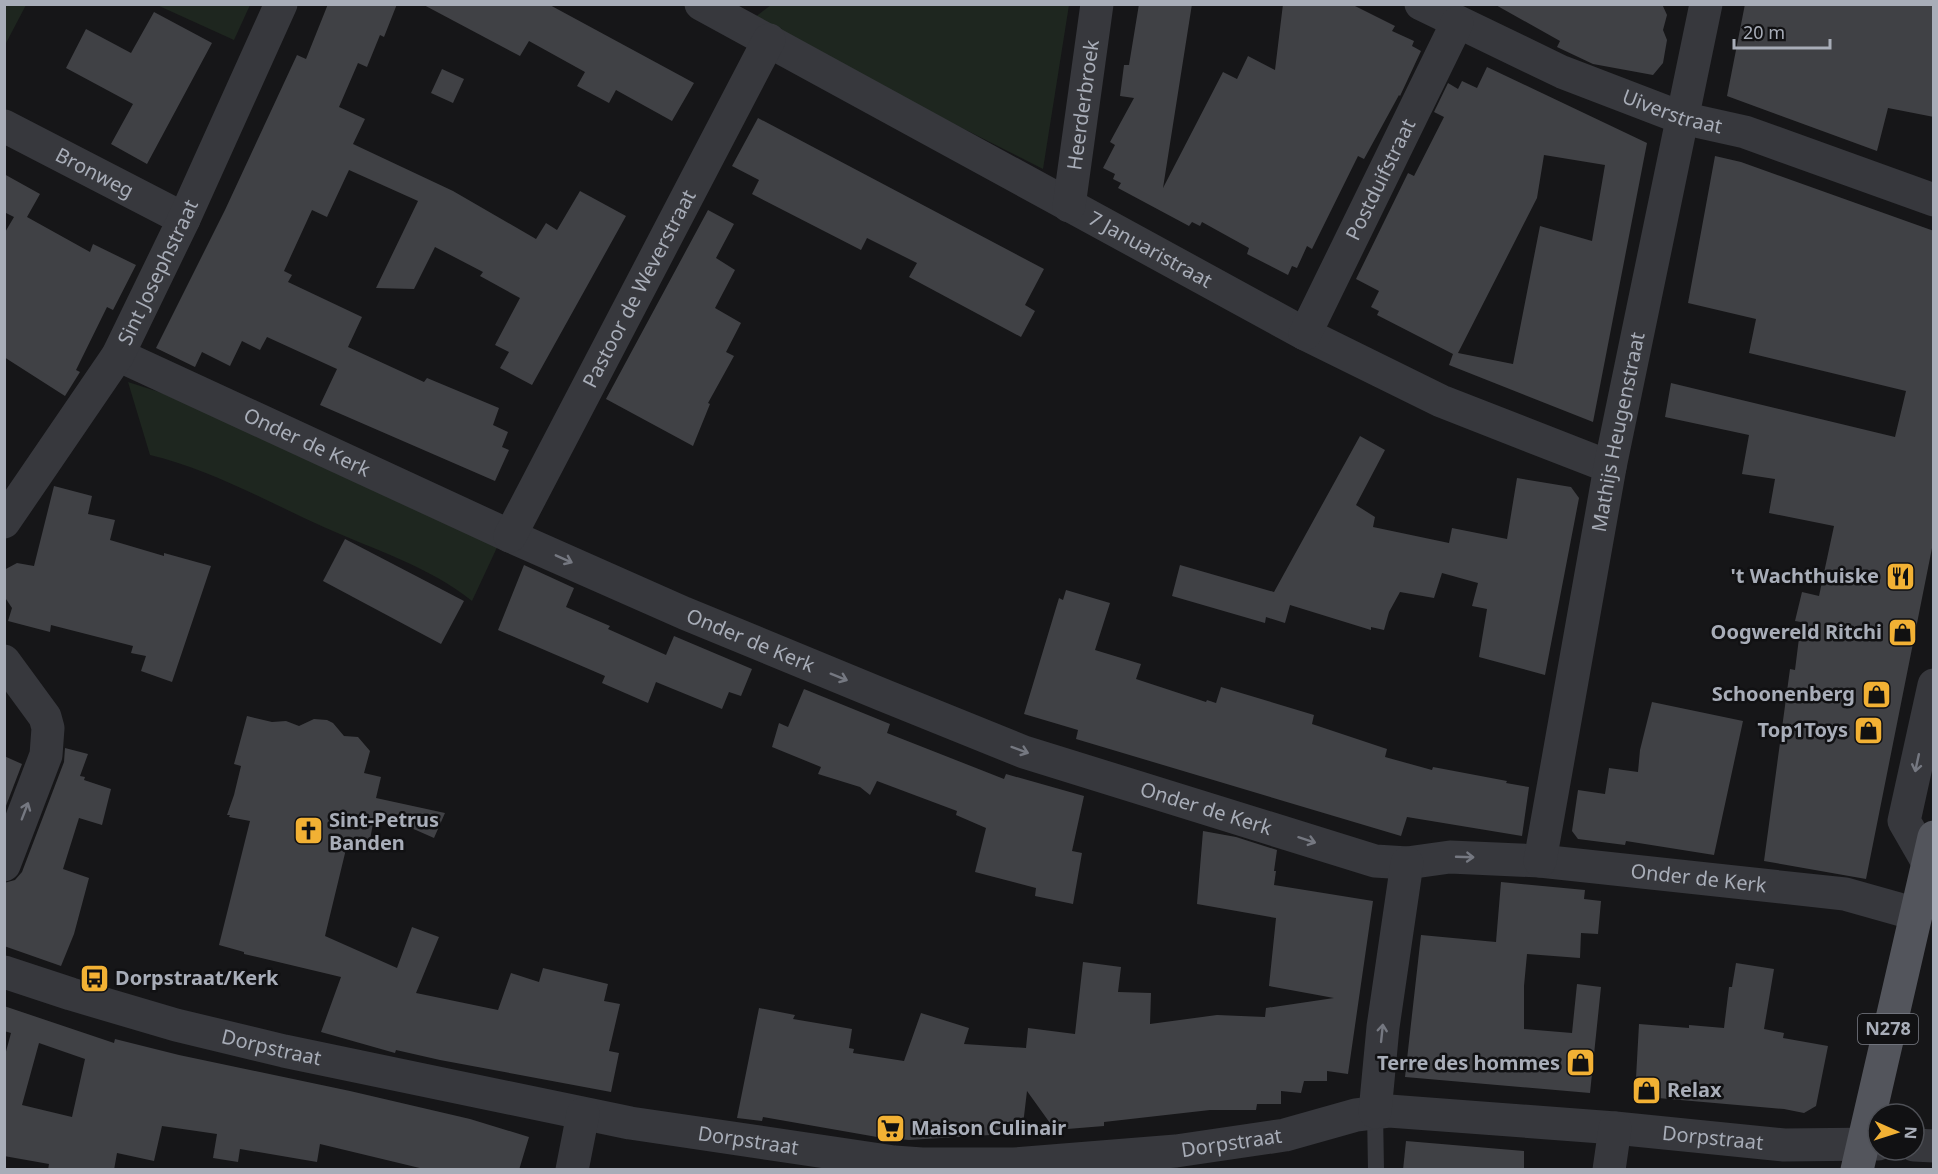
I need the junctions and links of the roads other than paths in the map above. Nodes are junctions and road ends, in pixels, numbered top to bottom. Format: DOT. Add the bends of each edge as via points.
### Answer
graph roads {
  1 [pos="281,4"];
  2 [pos="701,4"];
  3 [pos="1097,4"];
  4 [pos="1421,4"];
  5 [pos="1706,4"];
  6 [pos="743,13"];
  7 [pos="1457,23"];
  8 [pos="768,40"];
  9 [pos="1683,118"];
  10 [pos="4,126"];
  11 [pos="1934,200"];
  12 [pos="1069,206"];
  13 [pos="184,219"];
  14 [pos="1305,334"];
  15 [pos="118,355"];
  16 [pos="1610,467"];
  17 [pos="4,522"];
  18 [pos="510,536"];
  19 [pos="4,661"];
  20 [pos="1934,685"];
  21 [pos="1930,849"];
  22 [pos="1540,861"];
  23 [pos="1407,863"];
  24 [pos="4,865"];
  25 [pos="1916,914"];
  26 [pos="4,972"];
  27 [pos="1877,1102"];
  28 [pos="1375,1112"];
  29 [pos="583,1114"];
  30 [pos="1615,1128"];
  31 [pos="1866,1153"];
  32 [pos="922,1167"];
  33 [pos="572,1170"];
  34 [pos="1376,1170"];
  35 [pos="1609,1170"];
  1 -- 13 [label="street, Sint Josephstraat"];
  2 -- 6 [label="street, 7 Januaristraat"];
  3 -- 12 [label="street, Heerderbroek"];
  4 -- 7 [label="street, Uiverstraat"];
  5 -- 9 [label="street, Mathijs Heugenstraat"];
  6 -- 8 [label="street, 7 Januaristraat"];
  7 -- 9 [label="street, Uiverstraat" via="1562,72"];
  7 -- 14 [label="street, Postduifstraat"];
  8 -- 12 [label="street, 7 Januaristraat"];
  8 -- 18 [label="street, Pastoor de Weverstraat"];
  9 -- 11 [label="street, Uiverstraat" via="1745,132"];
  9 -- 16 [label="street, Mathijs Heugenstraat"];
  10 -- 13 [label="street, Bronweg"];
  12 -- 14 [label="street, 7 Januaristraat"];
  13 -- 15 [label="street, Sint Josephstraat"];
  14 -- 16 [label="street, 7 Januaristraat" via="1441,401"];
  15 -- 17 [label="street, Sint Josephstraat"];
  15 -- 18 [label="street, Onder de Kerk"];
  16 -- 22 [label="street, Mathijs Heugenstraat"];
  18 -- 23 [label="street, Onder de Kerk, one-way" via="684,613 1024,752 1375,861"];
  24 -- 19 [label="street, one-way" via="46,755 48,737 45,717"];
  20 -- 21 [label="street, one-way" via="1904,821"];
  21 -- 25 [label="main road, N278"];
  23 -- 22 [label="street, Onder de Kerk, one-way" via="1450,857"];
  22 -- 25 [label="street, Onder de Kerk" via="1845,894"];
  28 -- 23 [label="street, one-way"];
  25 -- 27 [label="main road, N278"];
  26 -- 29 [label="street, Dorpstraat" via="234,1040"];
  28 -- 30 [label="street, Dorpstraat"];
  28 -- 32 [label="street, Dorpstraat" via="1285,1135 1176,1150 1014,1164"];
  28 -- 34 [label="lane"];
  29 -- 32 [label="street, Dorpstraat"];
  29 -- 33 [label="street"];
  30 -- 31 [label="street, Dorpstraat"];
  30 -- 35 [label="street"];
}
